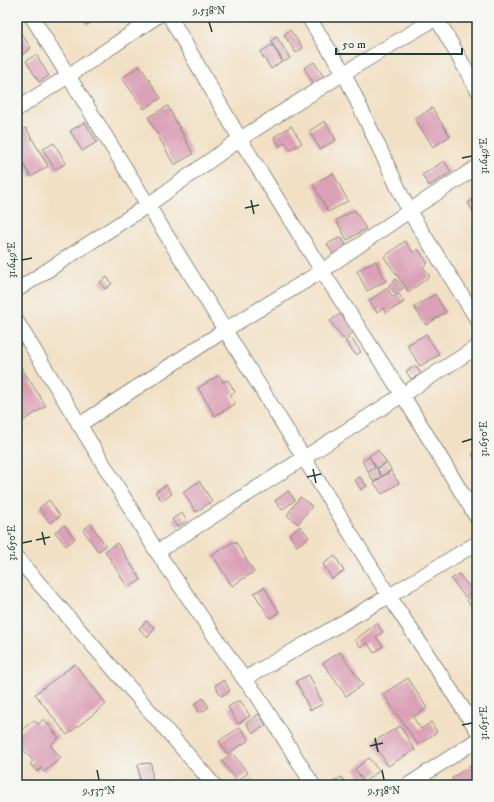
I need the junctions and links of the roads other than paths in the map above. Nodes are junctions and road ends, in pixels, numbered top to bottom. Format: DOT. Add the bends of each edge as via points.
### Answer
graph roads {
  1 [pos="32,17"];
  2 [pos="156,17"];
  3 [pos="170,17"];
  4 [pos="308,17"];
  5 [pos="437,17"];
  6 [pos="344,73"];
  7 [pos="68,76"];
  8 [pos="477,89"];
  9 [pos="17,109"];
  10 [pos="240,139"];
  11 [pos="477,167"];
  12 [pos="148,205"];
  13 [pos="409,211"];
  14 [pos="322,271"];
  15 [pos="17,290"];
  16 [pos="477,319"];
  17 [pos="17,322"];
  18 [pos="225,330"];
  19 [pos="477,347"];
  20 [pos="402,394"];
  21 [pos="79,425"];
  22 [pos="304,458"];
  23 [pos="477,518"];
  24 [pos="477,543"];
  25 [pos="157,552"];
  26 [pos="17,558"];
  27 [pos="389,596"];
  28 [pos="244,679"];
  29 [pos="477,730"];
  30 [pos="477,740"];
  31 [pos="214,785"];
  32 [pos="313,785"];
  33 [pos="408,785"];
  1 -- 7 [label="street"];
  2 -- 7 [label="street"];
  3 -- 10 [label="street"];
  4 -- 6 [label="street"];
  5 -- 6 [label="street"];
  5 -- 8 [label="street"];
  6 -- 10 [label="street"];
  6 -- 13 [label="street"];
  7 -- 9 [label="street"];
  7 -- 12 [label="street"];
  10 -- 12 [label="street"];
  10 -- 14 [label="street"];
  11 -- 13 [label="street"];
  12 -- 15 [label="street"];
  12 -- 18 [label="street"];
  13 -- 14 [label="street"];
  13 -- 16 [label="street"];
  14 -- 18 [label="street"];
  14 -- 20 [label="street"];
  17 -- 21 [label="street"];
  18 -- 21 [label="street"];
  18 -- 22 [label="street"];
  19 -- 20 [label="street"];
  20 -- 22 [label="street"];
  20 -- 23 [label="street"];
  21 -- 25 [label="street"];
  22 -- 25 [label="street"];
  22 -- 27 [label="street"];
  24 -- 27 [label="street"];
  25 -- 28 [label="street"];
  26 -- 31 [label="street"];
  27 -- 28 [label="street"];
  27 -- 29 [label="street"];
  28 -- 32 [label="street" via="257,695"];
  30 -- 33 [label="street"];
}
